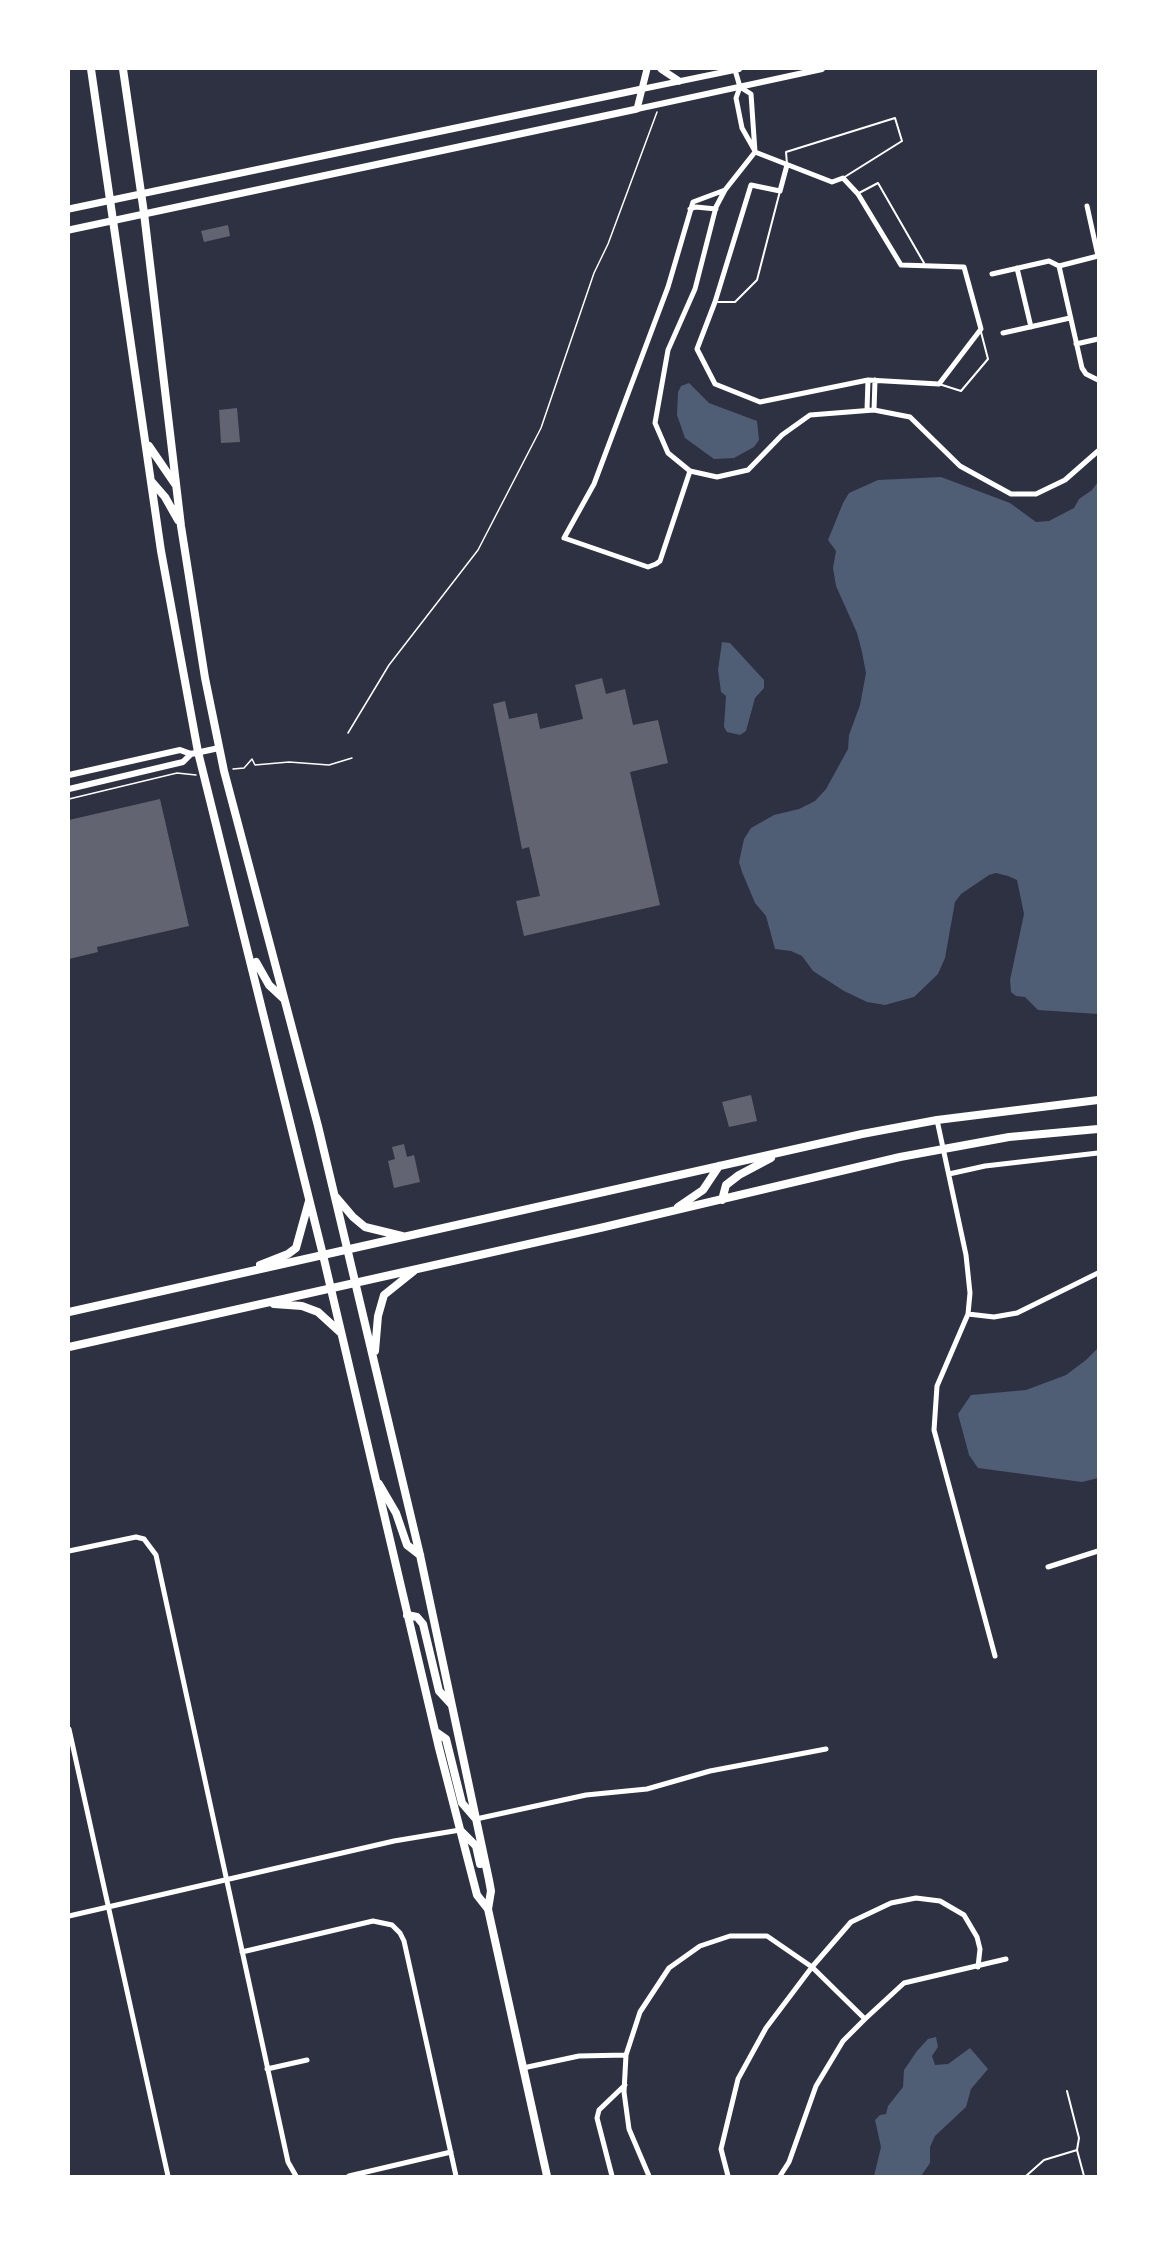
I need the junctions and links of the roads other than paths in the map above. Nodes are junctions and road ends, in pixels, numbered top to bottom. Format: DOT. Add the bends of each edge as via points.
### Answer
graph roads {
  1 [pos="91,69"];
  2 [pos="123,69"];
  3 [pos="647,69"];
  4 [pos="661,69"];
  5 [pos="737,69"];
  6 [pos="822,69"];
  7 [pos="679,81"];
  8 [pos="740,87"];
  9 [pos="642,89"];
  10 [pos="637,109"];
  11 [pos="755,152"];
  12 [pos="787,165"];
  13 [pos="843,178"];
  14 [pos="725,190"];
  15 [pos="780,191"];
  16 [pos="141,194"];
  17 [pos="858,194"];
  18 [pos="110,200"];
  19 [pos="1087,206"];
  20 [pos="69,209"];
  21 [pos="690,209"];
  22 [pos="716,209"];
  23 [pos="144,213"];
  24 [pos="113,220"];
  25 [pos="69,230"];
  26 [pos="1098,256"];
  27 [pos="926,266"];
  28 [pos="1059,266"];
  29 [pos="1017,268"];
  30 [pos="992,274"];
  31 [pos="715,302"];
  32 [pos="1070,318"];
  33 [pos="1031,327"];
  34 [pos="981,329"];
  35 [pos="1002,333"];
  36 [pos="1098,339"];
  37 [pos="1076,344"];
  38 [pos="868,380"];
  39 [pos="875,380"];
  40 [pos="1098,380"];
  41 [pos="939,384"];
  42 [pos="867,410"];
  43 [pos="874,410"];
  44 [pos="147,443"];
  45 [pos="1098,451"];
  46 [pos="690,471"];
  47 [pos="152,482"];
  48 [pos="175,484"];
  49 [pos="181,526"];
  50 [pos="219,748"];
  51 [pos="195,753"];
  52 [pos="69,775"];
  53 [pos="69,789"];
  54 [pos="249,951"];
  55 [pos="284,999"];
  56 [pos="1098,1100"];
  57 [pos="937,1120"];
  58 [pos="1098,1129"];
  59 [pos="943,1149"];
  60 [pos="782,1152"];
  61 [pos="1098,1153"];
  62 [pos="719,1166"];
  63 [pos="949,1174"];
  64 [pos="334,1195"];
  65 [pos="309,1199"];
  66 [pos="722,1200"];
  67 [pos="673,1211"];
  68 [pos="405,1237"];
  69 [pos="348,1250"];
  70 [pos="323,1256"];
  71 [pos="417,1269"];
  72 [pos="1098,1273"];
  73 [pos="234,1275"];
  74 [pos="356,1282"];
  75 [pos="331,1288"];
  76 [pos="264,1303"];
  77 [pos="69,1312"];
  78 [pos="968,1314"];
  79 [pos="342,1333"];
  80 [pos="69,1347"];
  81 [pos="375,1358"];
  82 [pos="375,1476"];
  83 [pos="69,1551"];
  84 [pos="1098,1551"];
  85 [pos="420,1555"];
  86 [pos="1048,1567"];
  87 [pos="407,1615"];
  88 [pos="995,1656"];
  89 [pos="452,1705"];
  90 [pos="69,1729"];
  91 [pos="436,1732"];
  92 [pos="826,1749"];
  93 [pos="476,1819"];
  94 [pos="460,1830"];
  95 [pos="226,1880"];
  96 [pos="489,1880"];
  97 [pos="108,1907"];
  98 [pos="488,1909"];
  99 [pos="69,1916"];
  100 [pos="242,1952"];
  101 [pos="1006,1959"];
  102 [pos="812,1967"];
  103 [pos="978,1967"];
  104 [pos="865,2019"];
  105 [pos="626,2055"];
  106 [pos="307,2060"];
  107 [pos="523,2068"];
  108 [pos="267,2069"];
  109 [pos="625,2085"];
  110 [pos="1067,2091"];
  111 [pos="1077,2150"];
  112 [pos="451,2152"];
  113 [pos="168,2176"];
  114 [pos="296,2176"];
  115 [pos="349,2176"];
  116 [pos="456,2176"];
  117 [pos="547,2176"];
  118 [pos="612,2176"];
  119 [pos="649,2176"];
  120 [pos="728,2176"];
  121 [pos="780,2176"];
  122 [pos="1026,2176"];
  123 [pos="1084,2176"];
  1 -- 18 [label="main road"];
  2 -- 16 [label="main road"];
  3 -- 9 [label="main road"];
  4 -- 7 [label="main road"];
  5 -- 7 [label="street"];
  5 -- 8 [label="street"];
  6 -- 8 [label="street"];
  7 -- 9 [label="street"];
  8 -- 10 [label="street"];
  8 -- 11 [label="street" via="736,98 742,128"];
  8 -- 11 [label="street" via="751,94"];
  9 -- 10 [label="main road"];
  9 -- 16 [label="main road"];
  10 -- 23 [label="main road"];
  11 -- 12 [label="street"];
  11 -- 14 [label="street"];
  12 -- 13 [label="street" via="832,182"];
  12 -- 13 [label="lane" via="786,152 895,118 902,141"];
  12 -- 15 [label="street"];
  13 -- 17 [label="street"];
  14 -- 21 [label="street" via="693,202"];
  14 -- 22 [label="street"];
  15 -- 31 [label="lane" via="757,280 735,302"];
  15 -- 31 [label="street" via="751,185"];
  16 -- 18 [label="main road"];
  16 -- 23 [label="main road"];
  17 -- 27 [label="street" via="901,265"];
  17 -- 27 [label="lane" via="878,183"];
  18 -- 20 [label="main road"];
  18 -- 24 [label="main road"];
  19 -- 26 [label="street"];
  21 -- 22 [label="street"];
  21 -- 46 [label="street" via="668,287 594,484 564,538 648,567 656,564"];
  22 -- 46 [label="street" via="695,289 668,350 655,423 668,453"];
  23 -- 24 [label="main road"];
  23 -- 48 [label="main road"];
  24 -- 25 [label="main road"];
  24 -- 44 [label="main road"];
  26 -- 28 [label="street"];
  27 -- 34 [label="street" via="964,267"];
  28 -- 29 [label="street" via="1049,261"];
  28 -- 32 [label="street"];
  29 -- 30 [label="street"];
  29 -- 33 [label="street"];
  31 -- 38 [label="street" via="697,349 715,384 760,402"];
  32 -- 33 [label="street"];
  32 -- 37 [label="street"];
  33 -- 35 [label="street"];
  34 -- 41 [label="street"];
  34 -- 41 [label="lane" via="988,359 961,391"];
  36 -- 37 [label="street"];
  37 -- 40 [label="street" via="1082,368"];
  38 -- 39 [label="street"];
  38 -- 42 [label="street"];
  39 -- 41 [label="street"];
  39 -- 43 [label="street"];
  42 -- 43 [label="street"];
  42 -- 46 [label="street" via="810,415 782,435 748,470 717,477"];
  43 -- 45 [label="street" via="910,417 960,466 1011,494 1036,494 1065,480"];
  44 -- 47 [label="main road"];
  44 -- 48 [label="main road"];
  47 -- 49 [label="main road"];
  47 -- 51 [label="main road"];
  48 -- 49 [label="main road"];
  49 -- 50 [label="main road"];
  50 -- 51 [label="street"];
  50 -- 55 [label="main road"];
  51 -- 52 [label="street" via="180,750"];
  51 -- 53 [label="street" via="183,762"];
  51 -- 54 [label="main road"];
  54 -- 55 [label="main road" via="269,985"];
  54 -- 65 [label="main road"];
  55 -- 64 [label="main road"];
  56 -- 57 [label="main road"];
  57 -- 59 [label="street"];
  57 -- 60 [label="main road"];
  58 -- 59 [label="main road" via="1009,1137"];
  59 -- 63 [label="street"];
  59 -- 66 [label="main road"];
  60 -- 62 [label="main road"];
  60 -- 66 [label="main road" via="726,1185"];
  61 -- 63 [label="street"];
  62 -- 67 [label="main road" via="703,1190"];
  62 -- 68 [label="main road"];
  63 -- 78 [label="street" via="969,1271"];
  64 -- 68 [label="main road" via="365,1227"];
  64 -- 69 [label="main road"];
  65 -- 70 [label="main road"];
  65 -- 73 [label="main road" via="296,1248"];
  66 -- 67 [label="main road"];
  67 -- 71 [label="main road"];
  68 -- 69 [label="main road"];
  69 -- 70 [label="main road"];
  69 -- 74 [label="main road"];
  70 -- 73 [label="main road"];
  70 -- 75 [label="main road"];
  71 -- 74 [label="main road"];
  71 -- 81 [label="main road" via="384,1295"];
  72 -- 78 [label="street" via="1017,1313 994,1317"];
  73 -- 77 [label="main road"];
  74 -- 75 [label="main road"];
  74 -- 81 [label="main road"];
  75 -- 76 [label="main road"];
  75 -- 79 [label="main road"];
  76 -- 79 [label="main road" via="302,1306 318,1312"];
  76 -- 80 [label="main road"];
  78 -- 88 [label="street" via="937,1386 934,1430"];
  79 -- 82 [label="main road"];
  81 -- 85 [label="main road"];
  82 -- 85 [label="main road" via="396,1513 407,1545"];
  82 -- 87 [label="main road"];
  83 -- 95 [label="street" via="127,1538 144,1539 156,1555"];
  84 -- 86 [label="street"];
  85 -- 89 [label="main road"];
  87 -- 89 [label="main road" via="417,1617 423,1624 438,1690"];
  87 -- 91 [label="main road"];
  89 -- 93 [label="main road"];
  90 -- 97 [label="street"];
  91 -- 93 [label="main road" via="446,1739 462,1803"];
  91 -- 94 [label="main road"];
  92 -- 93 [label="street" via="710,1771 647,1790 586,1795"];
  93 -- 96 [label="main road"];
  94 -- 95 [label="street" via="394,1841"];
  94 -- 96 [label="main road" via="476,1846 481,1868"];
  94 -- 98 [label="main road" via="477,1895"];
  95 -- 97 [label="street"];
  95 -- 100 [label="street"];
  96 -- 98 [label="main road"];
  97 -- 99 [label="street"];
  97 -- 113 [label="street"];
  98 -- 107 [label="main road"];
  100 -- 108 [label="street"];
  100 -- 112 [label="street" via="373,1922 392,1925 404,1941"];
  101 -- 103 [label="street"];
  102 -- 103 [label="street" via="851,1922 891,1903 916,1898 940,1900 964,1915 977,1937"];
  102 -- 104 [label="street"];
  102 -- 105 [label="street" via="766,1936 730,1936 700,1946 669,1968 640,2012"];
  102 -- 120 [label="street" via="766,2028 738,2079 721,2149"];
  103 -- 104 [label="street" via="904,1983"];
  104 -- 121 [label="street" via="843,2041 816,2086 789,2162"];
  105 -- 107 [label="street" via="579,2055"];
  105 -- 109 [label="street"];
  106 -- 108 [label="street"];
  107 -- 117 [label="main road"];
  108 -- 114 [label="street" via="288,2162"];
  109 -- 118 [label="street" via="599,2110 597,2118"];
  109 -- 119 [label="street" via="629,2129"];
  110 -- 111 [label="lane" via="1079,2138"];
  111 -- 122 [label="lane" via="1044,2160"];
  111 -- 123 [label="lane"];
  112 -- 115 [label="street"];
  112 -- 116 [label="street"];
}
